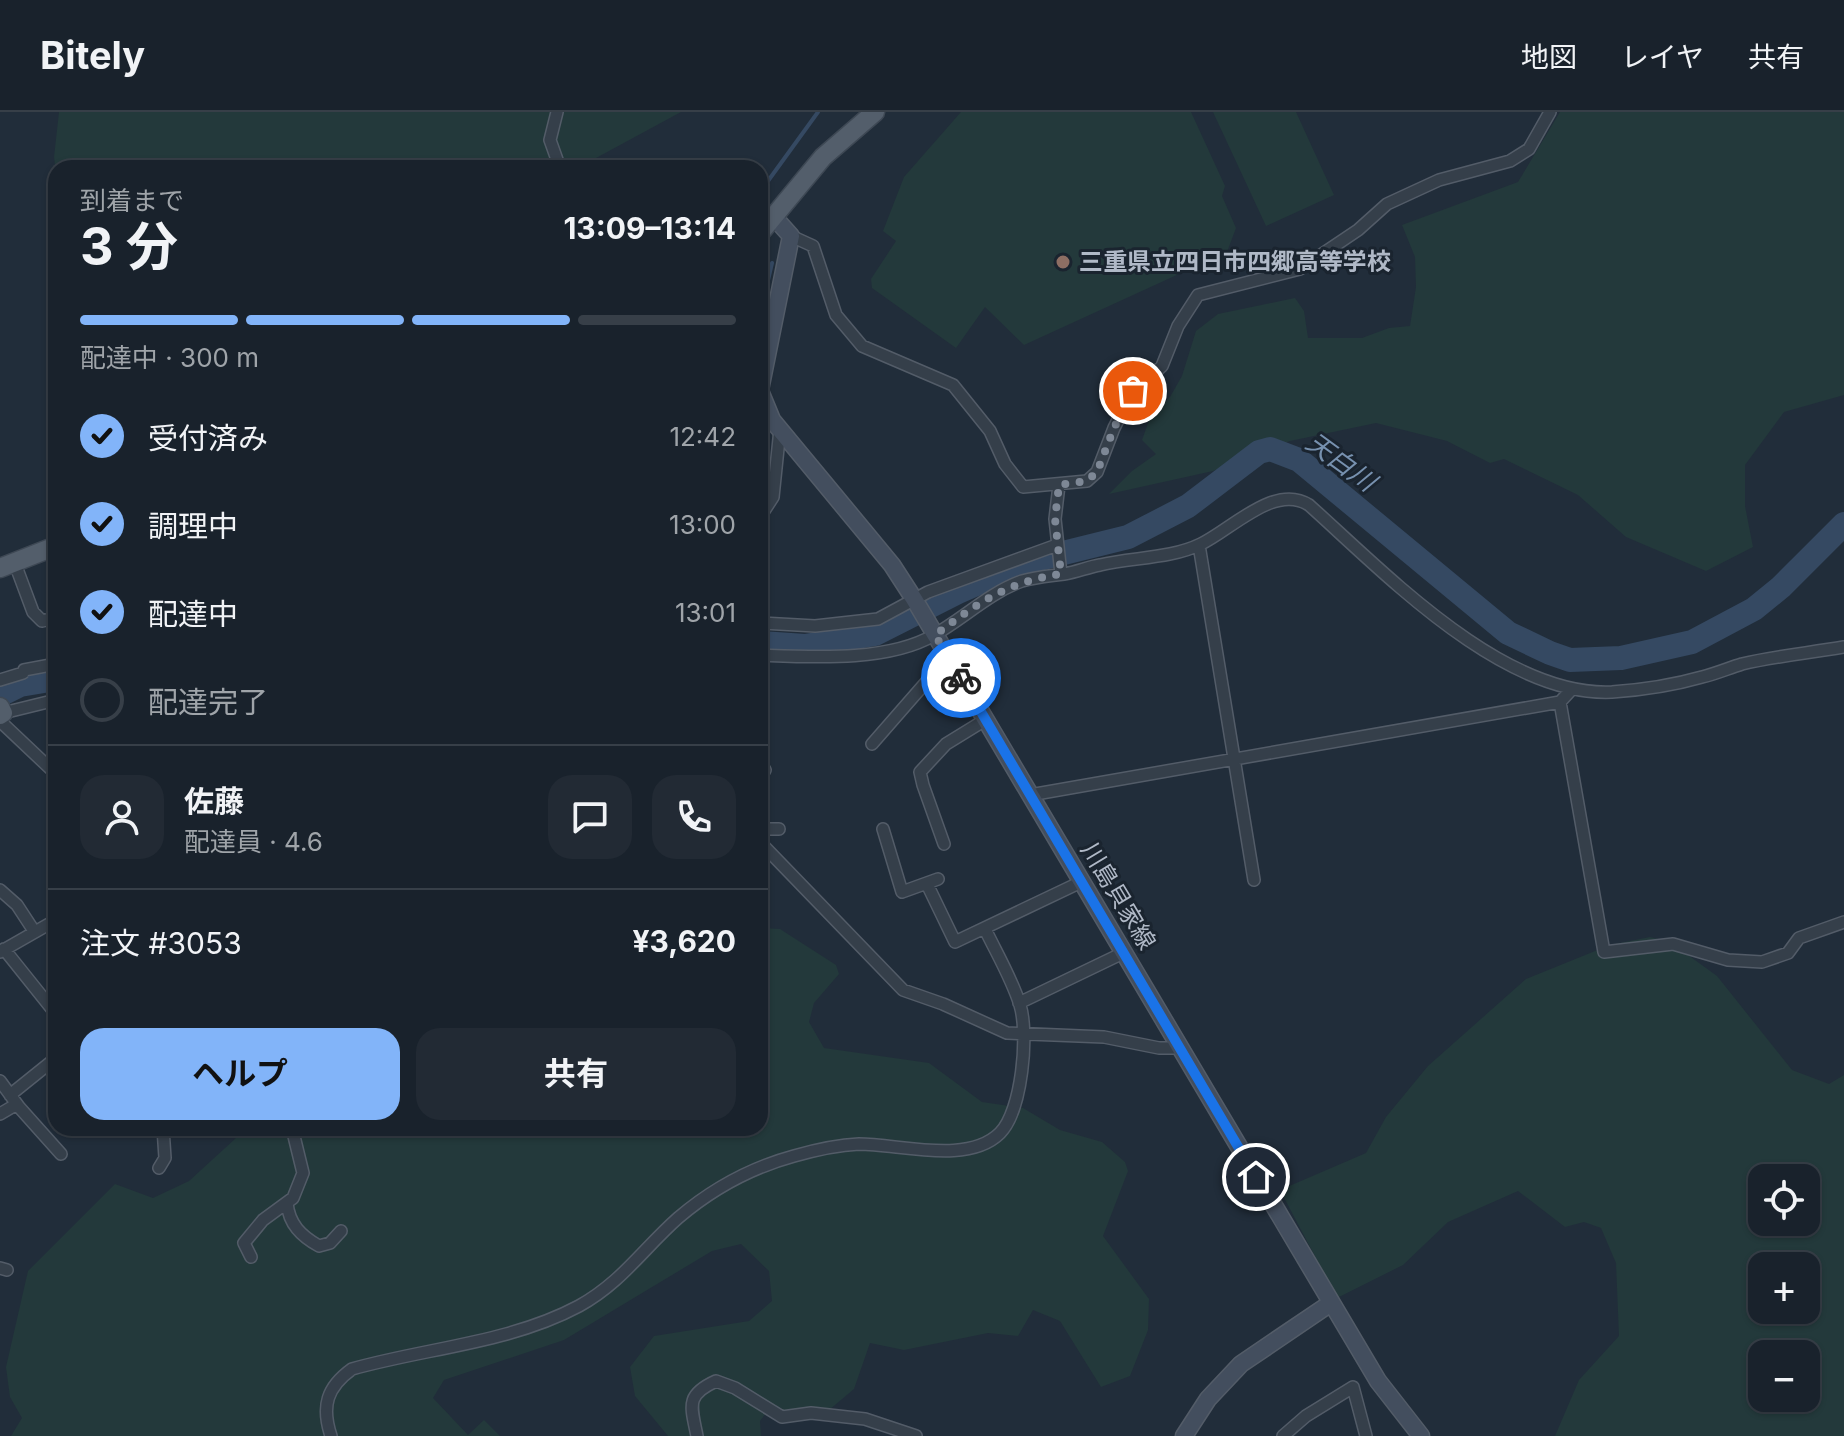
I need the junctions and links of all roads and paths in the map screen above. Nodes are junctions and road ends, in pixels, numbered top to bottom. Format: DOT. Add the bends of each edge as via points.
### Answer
graph roads {
  1 [pos="557,112"];
  2 [pos="875,112"];
  3 [pos="1550,112"];
  4 [pos="557,160"];
  5 [pos="774,217"];
  6 [pos="768,224"];
  7 [pos="791,236"];
  8 [pos="768,351"];
  9 [pos="768,410"];
  10 [pos="780,429"];
  11 [pos="1059,485"];
  12 [pos="768,505"];
  13 [pos="1057,545"];
  14 [pos="1199,545"];
  15 [pos="48,549"];
  16 [pos="7,564"];
  17 [pos="1061,574"];
  18 [pos="914,599"];
  19 [pos="48,620"];
  20 [pos="768,623"];
  21 [pos="935,635"];
  22 [pos="1844,647"];
  23 [pos="768,655"];
  24 [pos="948,657"];
  25 [pos="48,666"];
  26 [pos="0,680"];
  27 [pos="1572,689"];
  28 [pos="48,702"];
  29 [pos="1560,702"];
  30 [pos="1,714"];
  31 [pos="985,720"];
  32 [pos="872,744"];
  33 [pos="1234,759"];
  34 [pos="48,765"];
  35 [pos="1030,795"];
  36 [pos="768,829"];
  37 [pos="779,829"];
  38 [pos="883,829"];
  39 [pos="944,844"];
  40 [pos="768,850"];
  41 [pos="1254,880"];
  42 [pos="1081,882"];
  43 [pos="0,890"];
  44 [pos="1844,922"];
  45 [pos="48,924"];
  46 [pos="985,929"];
  47 [pos="34,931"];
  48 [pos="2,951"];
  49 [pos="1123,953"];
  50 [pos="1019,1003"];
  51 [pos="48,1005"];
  52 [pos="1024,1035"];
  53 [pos="1179,1048"];
  54 [pos="48,1066"];
  55 [pos="0,1081"];
  56 [pos="14,1099"];
  57 [pos="0,1114"];
  58 [pos="164,1136"];
  59 [pos="294,1136"];
  60 [pos="61,1154"];
  61 [pos="159,1168"];
  62 [pos="287,1203"];
  63 [pos="341,1231"];
  64 [pos="251,1257"];
  65 [pos="1331,1303"];
  66 [pos="331,1436"];
  67 [pos="697,1436"];
  68 [pos="916,1436"];
  69 [pos="1184,1436"];
  70 [pos="1283,1436"];
  71 [pos="1366,1436"];
  72 [pos="1421,1436"];
  1 -- 4 [label="street" via="550,140"];
  2 -- 5 [label="main road" via="823,157"];
  3 -- 11 [label="street" via="1529,149 1510,161 1439,180 1387,204 1300,269 1198,295 1162,366 1133,391 1097,472 1087,481"];
  5 -- 6 [label="main road"];
  5 -- 7 [label="main road"];
  7 -- 8 [label="main road, 川島貝家線"];
  7 -- 11 [label="street" via="813,246 836,315 862,346 953,385 990,431 1023,487"];
  9 -- 10 [label="main road, 川島貝家線"];
  10 -- 12 [label="street"];
  10 -- 18 [label="main road, 川島貝家線"];
  11 -- 13 [label="street"];
  13 -- 17 [label="street"];
  13 -- 18 [label="street"];
  14 -- 17 [label="street"];
  14 -- 27 [label="street" via="1272,501 1302,501 1453,630 1500,659"];
  14 -- 33 [label="street"];
  15 -- 16 [label="main road"];
  16 -- 19 [label="street" via="33,612"];
  17 -- 21 [label="street" via="1013,585"];
  18 -- 20 [label="street" via="878,619 836,625"];
  18 -- 21 [label="main road, 川島貝家線"];
  21 -- 23 [label="street" via="867,654"];
  21 -- 24 [label="main road, 川島貝家線"];
  22 -- 27 [label="street" via="1641,688"];
  24 -- 31 [label="main road, 川島貝家線"];
  24 -- 32 [label="street"];
  25 -- 26 [label="street"];
  27 -- 29 [label="street"];
  28 -- 30 [label="street"];
  29 -- 33 [label="street"];
  29 -- 44 [label="street" via="1604,952 1673,944 1728,960 1762,962 1788,953 1799,938"];
  30 -- 34 [label="street"];
  31 -- 35 [label="main road, 川島貝家線"];
  31 -- 39 [label="street" via="946,744 920,772"];
  33 -- 35 [label="street"];
  33 -- 41 [label="street"];
  35 -- 42 [label="main road, 川島貝家線"];
  36 -- 37 [label="street"];
  38 -- 46 [label="street" via="902,892 932,882 955,942"];
  40 -- 52 [label="street" via="903,990 994,1029"];
  42 -- 46 [label="street"];
  42 -- 49 [label="main road, 川島貝家線"];
  43 -- 47 [label="street"];
  45 -- 47 [label="street"];
  46 -- 50 [label="street"];
  47 -- 48 [label="street"];
  48 -- 51 [label="street"];
  49 -- 50 [label="street"];
  49 -- 53 [label="main road, 川島貝家線"];
  50 -- 52 [label="street"];
  52 -- 53 [label="street" via="1104,1037"];
  52 -- 66 [label="street" via="1017,1100 1000,1133 986,1143 966,1150 833,1147 743,1173 677,1219 623,1275 578,1306 540,1323 352,1369 329,1393 325,1409"];
  53 -- 65 [label="main road, 川島貝家線"];
  54 -- 56 [label="street"];
  55 -- 56 [label="street"];
  56 -- 57 [label="street"];
  56 -- 60 [label="street"];
  58 -- 61 [label="street" via="165,1163"];
  59 -- 62 [label="street" via="303,1173"];
  62 -- 63 [label="street" via="297,1230 319,1246"];
  62 -- 64 [label="street" via="244,1243"];
  65 -- 69 [label="main road" via="1241,1364 1208,1399"];
  65 -- 72 [label="main road, 川島貝家線" via="1378,1381"];
  67 -- 68 [label="street" via="693,1396 716,1381 782,1417 811,1413 865,1419"];
  70 -- 71 [label="street" via="1353,1387"];
}
